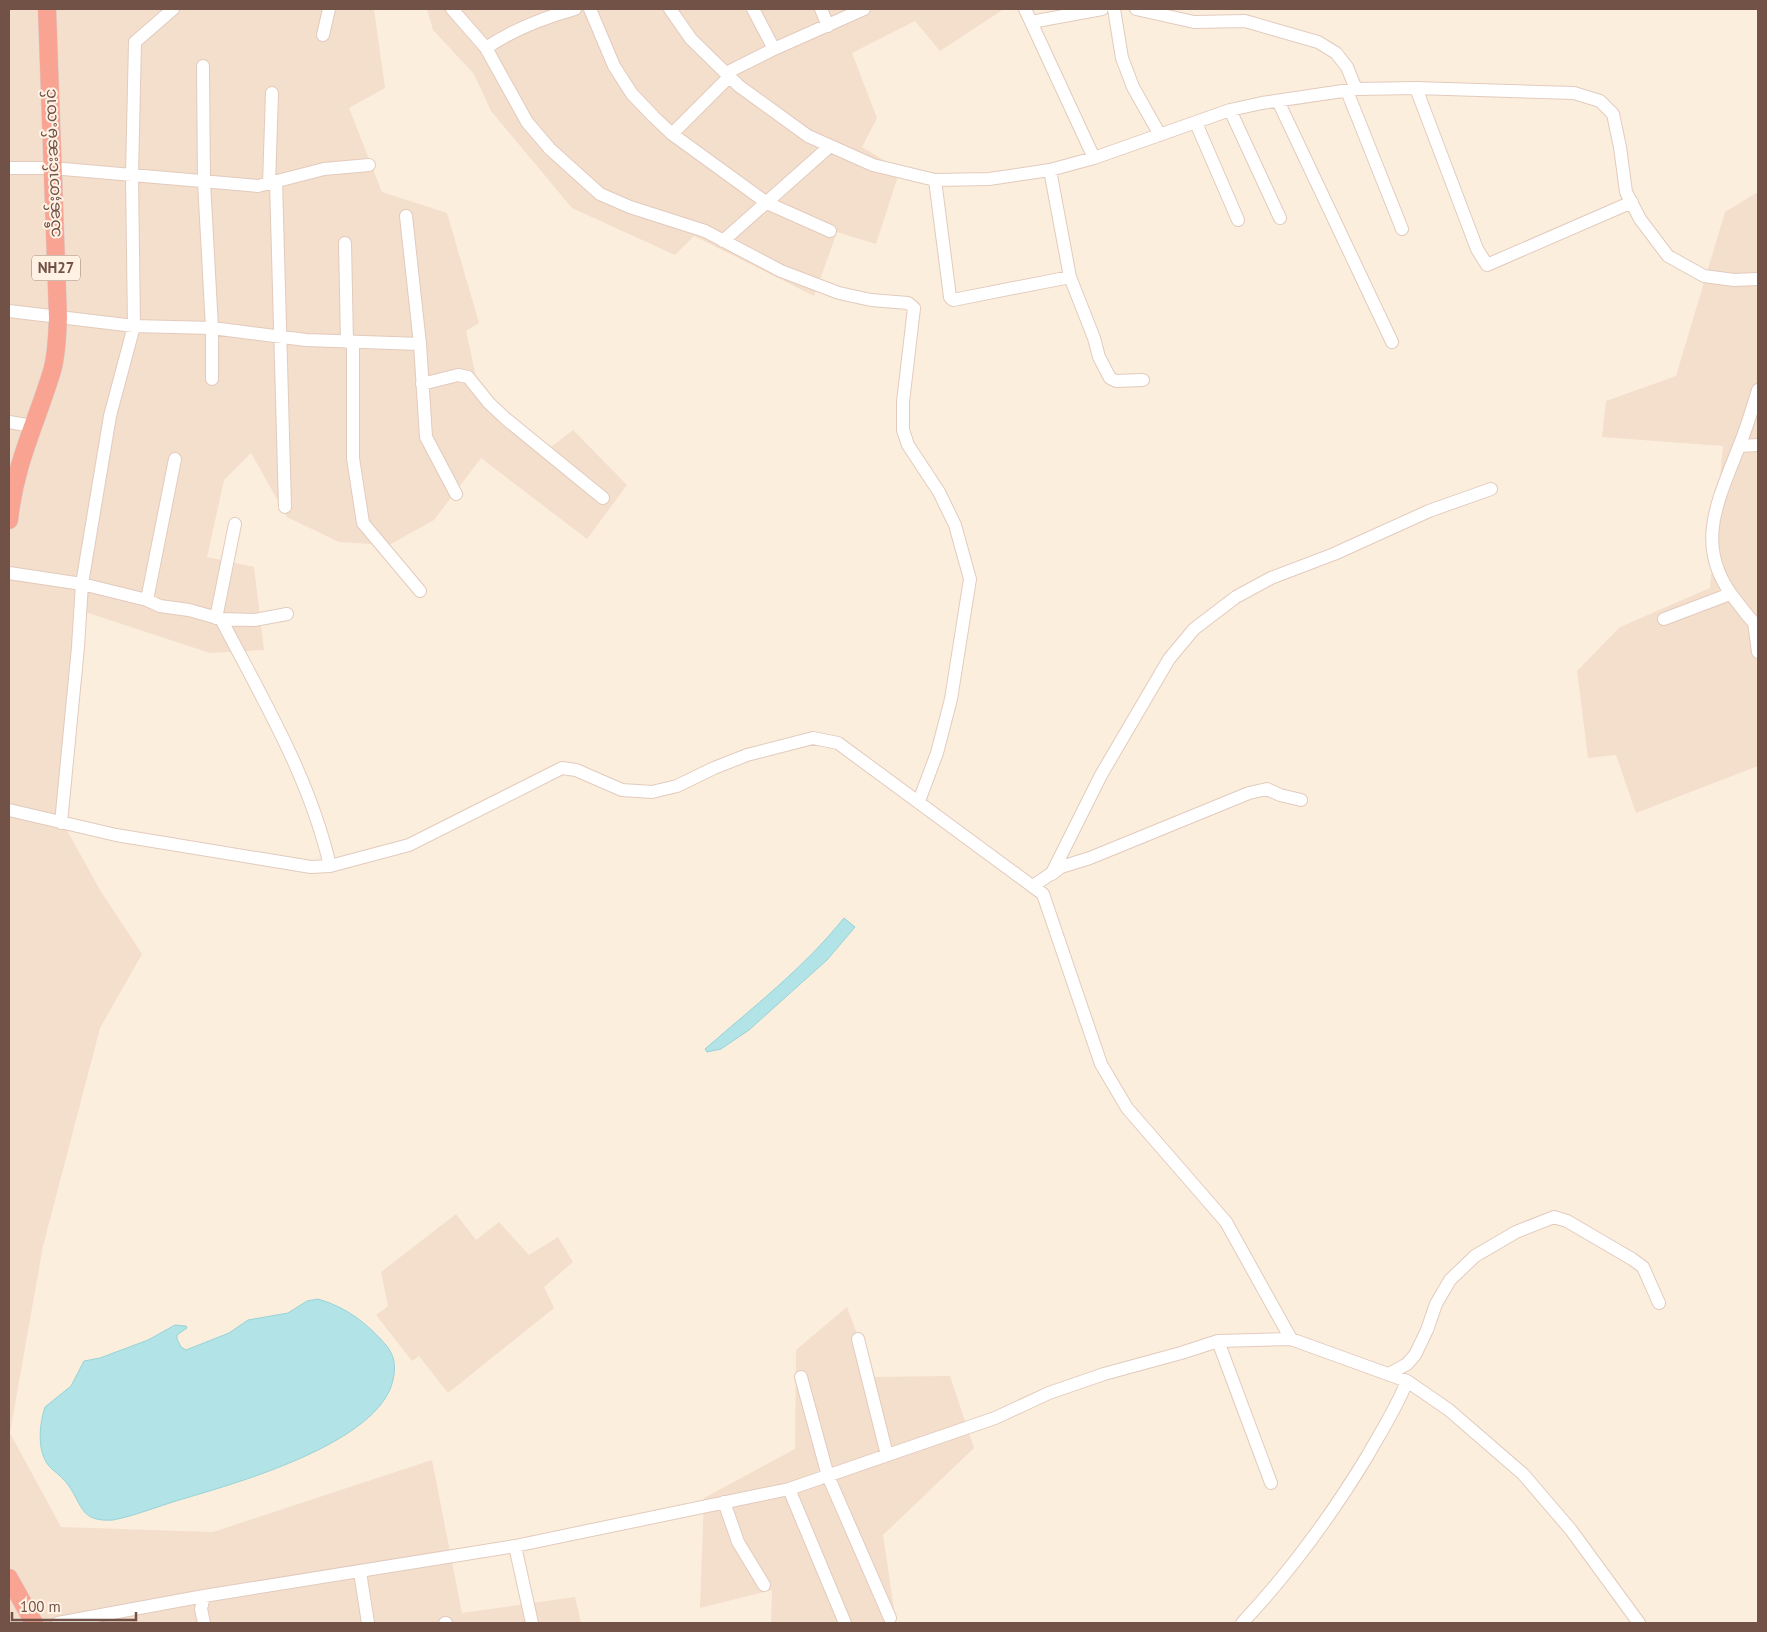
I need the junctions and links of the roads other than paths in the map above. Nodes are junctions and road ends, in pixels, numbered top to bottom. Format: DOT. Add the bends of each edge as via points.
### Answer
graph roads {
  1 [pos="47,9"];
  2 [pos="173,9"];
  3 [pos="328,9"];
  4 [pos="452,9"];
  5 [pos="575,9"];
  6 [pos="590,9"];
  7 [pos="670,9"];
  8 [pos="753,9"];
  9 [pos="821,9"];
  10 [pos="864,9"];
  11 [pos="1025,9"];
  12 [pos="1102,9"];
  13 [pos="1114,9"];
  14 [pos="1136,9"];
  15 [pos="1032,22"];
  16 [pos="828,26"];
  17 [pos="324,34"];
  18 [pos="486,48"];
  19 [pos="774,49"];
  20 [pos="203,66"];
  21 [pos="728,75"];
  22 [pos="1416,88"];
  23 [pos="1351,90"];
  24 [pos="272,93"];
  25 [pos="1278,101"];
  26 [pos="1230,110"];
  27 [pos="1196,123"];
  28 [pos="672,134"];
  29 [pos="1160,135"];
  30 [pos="830,146"];
  31 [pos="1094,158"];
  32 [pos="369,165"];
  33 [pos="9,168"];
  34 [pos="52,168"];
  35 [pos="1050,170"];
  36 [pos="132,175"];
  37 [pos="935,180"];
  38 [pos="204,182"];
  39 [pos="272,183"];
  40 [pos="1632,202"];
  41 [pos="767,203"];
  42 [pos="406,216"];
  43 [pos="1280,218"];
  44 [pos="1238,220"];
  45 [pos="1402,229"];
  46 [pos="830,231"];
  47 [pos="723,241"];
  48 [pos="345,243"];
  49 [pos="1070,277"];
  50 [pos="1758,279"];
  51 [pos="9,311"];
  52 [pos="58,318"];
  53 [pos="134,326"];
  54 [pos="212,328"];
  55 [pos="282,337"];
  56 [pos="1392,342"];
  57 [pos="350,343"];
  58 [pos="420,344"];
  59 [pos="212,379"];
  60 [pos="1143,380"];
  61 [pos="422,384"];
  62 [pos="1758,390"];
  63 [pos="9,422"];
  64 [pos="32,426"];
  65 [pos="1758,445"];
  66 [pos="1739,446"];
  67 [pos="175,459"];
  68 [pos="1491,489"];
  69 [pos="456,494"];
  70 [pos="603,498"];
  71 [pos="285,507"];
  72 [pos="9,520"];
  73 [pos="235,524"];
  74 [pos="9,574"];
  75 [pos="82,584"];
  76 [pos="420,591"];
  77 [pos="1730,594"];
  78 [pos="147,600"];
  79 [pos="287,614"];
  80 [pos="218,618"];
  81 [pos="1664,619"];
  82 [pos="1756,624"];
  83 [pos="1758,652"];
  84 [pos="1301,800"];
  85 [pos="919,801"];
  86 [pos="9,810"];
  87 [pos="61,823"];
  88 [pos="330,866"];
  89 [pos="1052,873"];
  90 [pos="1038,890"];
  91 [pos="1659,1303"];
  92 [pos="858,1339"];
  93 [pos="1291,1340"];
  94 [pos="1218,1341"];
  95 [pos="1389,1374"];
  96 [pos="801,1377"];
  97 [pos="1407,1381"];
  98 [pos="887,1455"];
  99 [pos="828,1476"];
  100 [pos="1270,1483"];
  101 [pos="789,1489"];
  102 [pos="724,1502"];
  103 [pos="515,1546"];
  104 [pos="360,1572"];
  105 [pos="9,1578"];
  106 [pos="764,1585"];
  107 [pos="204,1596"];
  108 [pos="890,1618"];
  109 [pos="34,1623"];
  110 [pos="58,1623"];
  111 [pos="204,1623"];
  112 [pos="368,1623"];
  113 [pos="532,1623"];
  114 [pos="845,1623"];
  115 [pos="1242,1623"];
  116 [pos="1639,1623"];
  1 -- 34 [label="highway, သဵၼ်ႈတၢင်းၼမ်ႉၸၢင် / NH27"];
  2 -- 36 [label="street" via="136,42"];
  3 -- 17 [label="street"];
  4 -- 18 [label="street"];
  5 -- 18 [label="street" via="536,20"];
  6 -- 28 [label="street" via="614,66 632,94"];
  7 -- 21 [label="street" via="691,39"];
  8 -- 19 [label="street"];
  9 -- 16 [label="street"];
  10 -- 16 [label="street"];
  11 -- 15 [label="street"];
  12 -- 15 [label="street"];
  13 -- 29 [label="street" via="1122,58 1133,87"];
  14 -- 23 [label="street" via="1194,22 1246,21 1318,42 1336,53 1347,67"];
  15 -- 31 [label="street"];
  16 -- 19 [label="street"];
  18 -- 47 [label="street" via="527,122 556,155 600,194 705,231"];
  19 -- 21 [label="street"];
  20 -- 38 [label="street"];
  21 -- 28 [label="street"];
  21 -- 30 [label="street" via="808,136"];
  22 -- 23 [label="street"];
  22 -- 40 [label="street" via="1574,93 1600,101 1613,114 1626,192"];
  22 -- 40 [label="street" via="1477,249 1487,265"];
  23 -- 25 [label="street"];
  23 -- 45 [label="street"];
  24 -- 39 [label="street"];
  25 -- 26 [label="street"];
  25 -- 56 [label="street"];
  26 -- 27 [label="street"];
  26 -- 43 [label="street"];
  27 -- 29 [label="street"];
  27 -- 44 [label="street"];
  28 -- 41 [label="street"];
  29 -- 31 [label="street"];
  30 -- 37 [label="street" via="873,165"];
  30 -- 41 [label="street"];
  31 -- 35 [label="street"];
  32 -- 39 [label="street" via="324,169"];
  33 -- 34 [label="street"];
  34 -- 36 [label="street"];
  34 -- 52 [label="highway, သဵၼ်ႈတၢင်းၼမ်ႉၸၢင် / NH27"];
  35 -- 37 [label="street" via="990,179"];
  35 -- 49 [label="street"];
  36 -- 38 [label="street"];
  36 -- 53 [label="street"];
  37 -- 49 [label="street" via="950,298"];
  38 -- 39 [label="street" via="258,186"];
  38 -- 54 [label="street"];
  39 -- 55 [label="street"];
  40 -- 50 [label="street" via="1640,219 1668,256 1704,276"];
  41 -- 46 [label="street"];
  41 -- 47 [label="street"];
  42 -- 58 [label="street"];
  47 -- 85 [label="street" via="780,271 839,293 908,303 914,308 903,402 903,430 908,445 939,492 955,525 970,580 951,699 937,753"];
  48 -- 57 [label="street"];
  49 -- 60 [label="street" via="1099,358 1110,378 1116,381"];
  51 -- 52 [label="street"];
  52 -- 53 [label="street"];
  52 -- 64 [label="highway, သဵၼ်ႈတၢင်းၼမ်ႉၸၢင် / NH27" via="52,370"];
  53 -- 54 [label="street"];
  53 -- 75 [label="street" via="110,416"];
  54 -- 55 [label="street"];
  54 -- 59 [label="street"];
  55 -- 57 [label="street"];
  55 -- 71 [label="street"];
  57 -- 58 [label="street"];
  57 -- 76 [label="street" via="353,458 363,523"];
  58 -- 61 [label="street"];
  61 -- 69 [label="street" via="426,437"];
  61 -- 70 [label="street" via="458,375 468,377 506,419"];
  62 -- 66 [label="street"];
  63 -- 64 [label="street"];
  64 -- 72 [label="highway, သဵၼ်ႈတၢင်းၼမ်ႉၸၢင် / NH27" via="12,490"];
  65 -- 66 [label="street"];
  66 -- 77 [label="street" via="1720,494 1711,533 1714,562"];
  67 -- 78 [label="street"];
  68 -- 89 [label="street" via="1429,511 1271,578 1236,597 1194,629 1169,660 1101,775"];
  73 -- 80 [label="street"];
  74 -- 75 [label="street"];
  75 -- 78 [label="street"];
  75 -- 87 [label="street"];
  77 -- 81 [label="street"];
  77 -- 82 [label="street"];
  78 -- 80 [label="street" via="160,606"];
  79 -- 80 [label="street" via="254,620"];
  80 -- 88 [label="street" via="292,755 324,838"];
  82 -- 83 [label="street"];
  84 -- 89 [label="street" via="1267,789 1249,793"];
  85 -- 88 [label="street" via="838,743 813,738 747,755 676,786 652,792 622,790 576,770 562,768 409,845"];
  85 -- 90 [label="street"];
  86 -- 87 [label="street"];
  87 -- 88 [label="street" via="125,837 311,866"];
  89 -- 90 [label="street"];
  90 -- 93 [label="street" via="1110,1082 1126,1108 1226,1222"];
  91 -- 95 [label="street" via="1643,1267 1567,1221 1554,1217 1516,1232 1476,1256 1450,1280 1436,1304 1415,1355 1407,1364"];
  92 -- 98 [label="street"];
  93 -- 94 [label="street"];
  93 -- 95 [label="street"];
  94 -- 98 [label="street" via="1049,1393 995,1418"];
  94 -- 100 [label="street"];
  95 -- 97 [label="street"];
  96 -- 99 [label="street"];
  97 -- 115 [label="street" via="1399,1402 1339,1503 1302,1555"];
  97 -- 116 [label="street" via="1448,1410 1523,1474 1571,1530"];
  98 -- 99 [label="street"];
  99 -- 101 [label="street"];
  99 -- 108 [label="street"];
  101 -- 102 [label="street"];
  101 -- 114 [label="street"];
  102 -- 103 [label="street"];
  102 -- 106 [label="street" via="738,1542"];
  103 -- 104 [label="street"];
  103 -- 113 [label="street"];
  104 -- 107 [label="street"];
  104 -- 112 [label="street"];
  105 -- 109 [label="highway"];
  107 -- 110 [label="street"];
  107 -- 111 [label="street" via="201,1609"];
}
